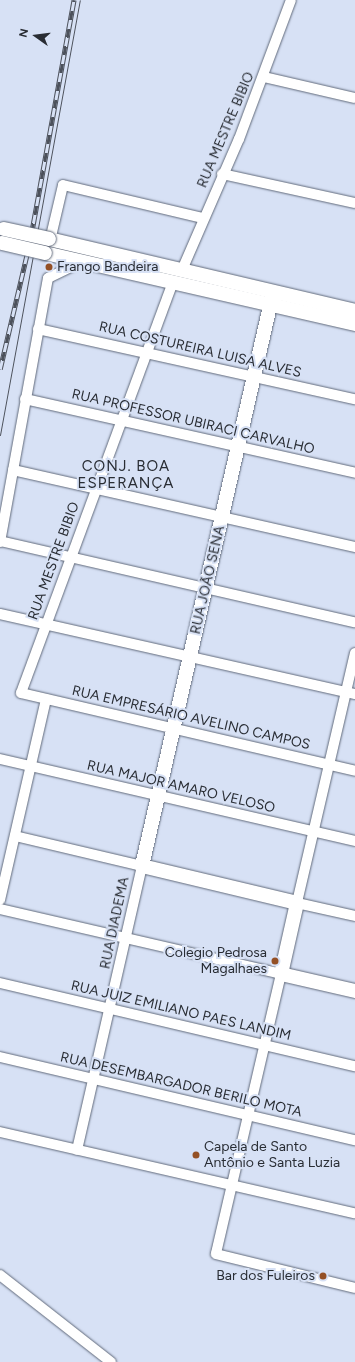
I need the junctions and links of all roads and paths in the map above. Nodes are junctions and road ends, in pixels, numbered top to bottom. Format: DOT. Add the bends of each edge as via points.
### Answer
graph roads {
  1 [pos="292,0"];
  2 [pos="264,77"];
  3 [pos="355,98"];
  4 [pos="222,174"];
  5 [pos="355,203"];
  6 [pos="203,218"];
  7 [pos="2,236"];
  8 [pos="50,236"];
  9 [pos="83,262"];
  10 [pos="182,270"];
  11 [pos="173,282"];
  12 [pos="271,299"];
  13 [pos="355,311"];
  14 [pos="355,324"];
  15 [pos="38,329"];
  16 [pos="147,352"];
  17 [pos="254,376"];
  18 [pos="25,399"];
  19 [pos="355,399"];
  20 [pos="120,419"];
  21 [pos="239,447"];
  22 [pos="13,470"];
  23 [pos="355,473"];
  24 [pos="96,488"];
  25 [pos="223,517"];
  26 [pos="0,542"];
  27 [pos="355,547"];
  28 [pos="70,556"];
  29 [pos="206,588"];
  30 [pos="0,614"];
  31 [pos="355,622"];
  32 [pos="46,624"];
  33 [pos="355,653"];
  34 [pos="191,656"];
  35 [pos="21,693"];
  36 [pos="350,693"];
  37 [pos="46,699"];
  38 [pos="175,729"];
  39 [pos="0,759"];
  40 [pos="329,765"];
  41 [pos="31,766"];
  42 [pos="355,771"];
  43 [pos="159,796"];
  44 [pos="314,832"];
  45 [pos="14,836"];
  46 [pos="355,841"];
  47 [pos="142,866"];
  48 [pos="0,900"];
  49 [pos="298,903"];
  50 [pos="0,909"];
  51 [pos="355,916"];
  52 [pos="127,938"];
  53 [pos="280,974"];
  54 [pos="0,983"];
  55 [pos="355,991"];
  56 [pos="111,1009"];
  57 [pos="264,1044"];
  58 [pos="0,1057"];
  59 [pos="355,1066"];
  60 [pos="94,1079"];
  61 [pos="249,1115"];
  62 [pos="0,1132"];
  63 [pos="355,1140"];
  64 [pos="77,1150"];
  65 [pos="234,1185"];
  66 [pos="355,1213"];
  67 [pos="0,1275"];
  68 [pos="355,1288"];
  69 [pos="111,1362"];
  1 -- 2 [label="street, RUA MESTRE BIBIO"];
  2 -- 3 [label="street"];
  2 -- 4 [label="street, RUA MESTRE BIBIO"];
  4 -- 5 [label="street"];
  4 -- 6 [label="street, RUA MESTRE BIBIO"];
  6 -- 8 [label="street" via="63,185"];
  6 -- 10 [label="street, RUA MESTRE BIBIO"];
  7 -- 8 [label="street, bridge"];
  7 -- 9 [label="street, bridge" via="45,253"];
  8 -- 10 [label="street"];
  9 -- 11 [label="street"];
  9 -- 15 [label="street" via="48,278"];
  10 -- 12 [label="street"];
  11 -- 12 [label="street"];
  11 -- 16 [label="street, RUA MESTRE BIBIO"];
  12 -- 13 [label="street"];
  12 -- 14 [label="street"];
  12 -- 17 [label="street, RUA JOÃO SENA"];
  15 -- 16 [label="street, RUA COSTUREIRA LUISA ALVES"];
  15 -- 18 [label="street"];
  16 -- 17 [label="street, RUA COSTUREIRA LUISA ALVES"];
  16 -- 20 [label="street, RUA MESTRE BIBIO"];
  17 -- 19 [label="street, RUA COSTUREIRA LUISA ALVES"];
  17 -- 21 [label="street, RUA JOÃO SENA"];
  18 -- 20 [label="street, RUA PROFESSOR UBIRACI CARVALHO"];
  18 -- 22 [label="street"];
  20 -- 21 [label="street, RUA PROFESSOR UBIRACI CARVALHO"];
  20 -- 24 [label="street, RUA MESTRE BIBIO"];
  21 -- 23 [label="street, RUA PROFESSOR UBIRACI CARVALHO"];
  21 -- 25 [label="street, RUA JOÃO SENA"];
  22 -- 24 [label="street"];
  22 -- 26 [label="street"];
  24 -- 25 [label="street"];
  24 -- 28 [label="street, RUA MESTRE BIBIO"];
  25 -- 27 [label="street"];
  25 -- 29 [label="street, RUA JOÃO SENA"];
  26 -- 28 [label="street"];
  28 -- 29 [label="street"];
  28 -- 32 [label="street, RUA MESTRE BIBIO"];
  29 -- 31 [label="street"];
  29 -- 34 [label="street, RUA JOÃO SENA"];
  30 -- 32 [label="street"];
  32 -- 34 [label="street"];
  32 -- 35 [label="street, RUA MESTRE BIBIO"];
  33 -- 36 [label="street"];
  34 -- 36 [label="street"];
  34 -- 38 [label="street, RUA JOÃO SENA"];
  35 -- 37 [label="street, RUA EMPRESÁRIO AVELINO CAMPOS"];
  36 -- 40 [label="street"];
  37 -- 38 [label="street, RUA EMPRESÁRIO AVELINO CAMPOS"];
  37 -- 41 [label="street"];
  38 -- 40 [label="street, RUA EMPRESÁRIO AVELINO CAMPOS"];
  38 -- 43 [label="street, RUA JOÃO SENA"];
  39 -- 41 [label="street, RUA MAJOR AMARO VELOSO"];
  40 -- 42 [label="street, RUA EMPRESÁRIO AVELINO CAMPOS"];
  40 -- 44 [label="street"];
  41 -- 43 [label="street, RUA MAJOR AMARO VELOSO"];
  41 -- 45 [label="street"];
  43 -- 44 [label="street, RUA MAJOR AMARO VELOSO"];
  43 -- 47 [label="street, RUA JOÃO SENA"];
  44 -- 46 [label="street, RUA MAJOR AMARO VELOSO"];
  44 -- 49 [label="street"];
  45 -- 47 [label="street"];
  45 -- 48 [label="street"];
  47 -- 49 [label="street"];
  47 -- 52 [label="street, RUA DIADEMA"];
  49 -- 51 [label="street"];
  49 -- 53 [label="street"];
  50 -- 52 [label="street"];
  52 -- 53 [label="street"];
  52 -- 56 [label="street, RUA DIADEMA"];
  53 -- 55 [label="street"];
  53 -- 57 [label="street"];
  54 -- 56 [label="street, RUA JUIZ EMILIANO PAES LANDIM"];
  56 -- 57 [label="street, RUA JUIZ EMILIANO PAES LANDIM"];
  56 -- 60 [label="street, RUA DIADEMA"];
  57 -- 59 [label="street, RUA JUIZ EMILIANO PAES LANDIM"];
  57 -- 61 [label="street"];
  58 -- 60 [label="street, RUA DESEMBARGADOR BERILO MOTA"];
  60 -- 61 [label="street, RUA DESEMBARGADOR BERILO MOTA"];
  60 -- 64 [label="street, RUA DIADEMA"];
  61 -- 63 [label="street, RUA DESEMBARGADOR BERILO MOTA"];
  61 -- 65 [label="street"];
  62 -- 64 [label="street"];
  64 -- 65 [label="street"];
  65 -- 66 [label="street"];
  65 -- 68 [label="street" via="216,1254"];
  67 -- 69 [label="street"];
}
